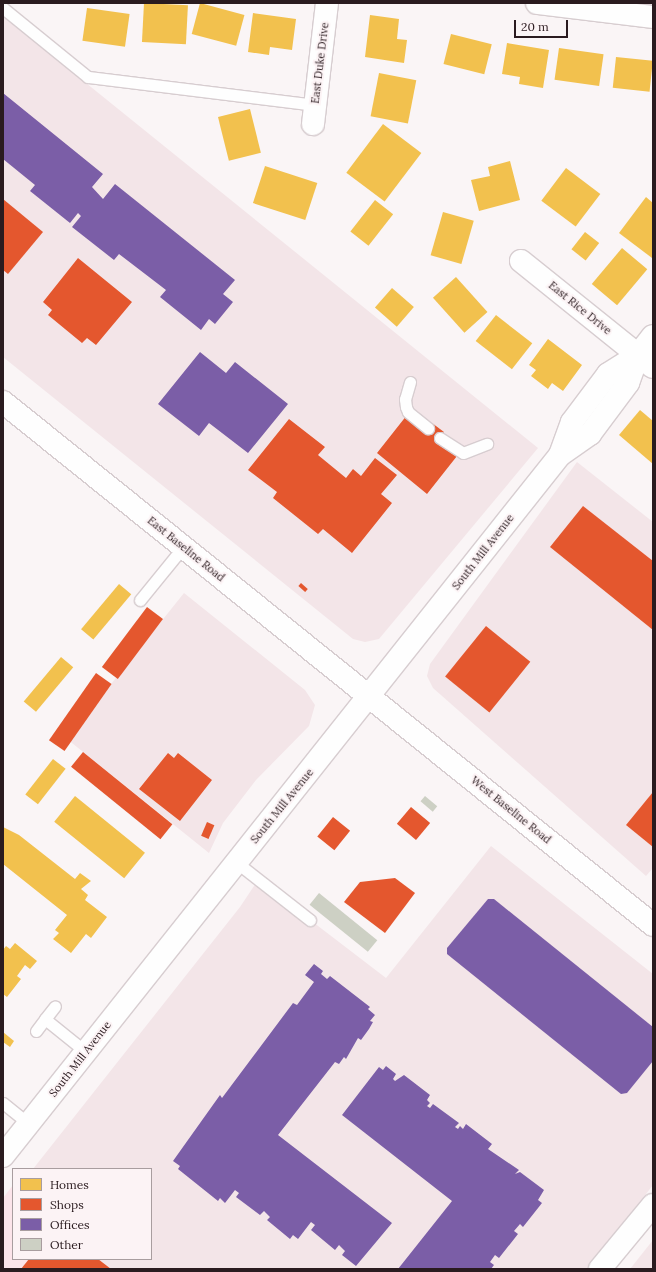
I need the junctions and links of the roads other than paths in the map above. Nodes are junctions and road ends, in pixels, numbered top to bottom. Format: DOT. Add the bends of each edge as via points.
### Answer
graph roads {
  1 [pos="328,3"];
  2 [pos="537,3"];
  3 [pos="3,8"];
  4 [pos="653,17"];
  5 [pos="314,115"];
  6 [pos="521,261"];
  7 [pos="653,336"];
  8 [pos="646,361"];
  9 [pos="410,382"];
  10 [pos="3,402"];
  11 [pos="428,428"];
  12 [pos="440,438"];
  13 [pos="487,444"];
  14 [pos="183,546"];
  15 [pos="140,600"];
  16 [pos="370,696"];
  17 [pos="236,862"];
  18 [pos="310,920"];
  19 [pos="653,925"];
  20 [pos="55,1006"];
  21 [pos="45,1019"];
  22 [pos="36,1031"];
  23 [pos="86,1052"];
  24 [pos="3,1103"];
  25 [pos="29,1124"];
  26 [pos="3,1156"];
  27 [pos="653,1205"];
  28 [pos="600,1269"];
  1 -- 5 [label="main road, East Duke Drive"];
  2 -- 4 [label="main road"];
  3 -- 5 [label="lane" via="88,77"];
  6 -- 8 [label="main road, East Rice Drive"];
  7 -- 8 [label="main road, South Mill Avenue"];
  8 -- 16 [label="main road, South Mill Avenue" via="590,434 560,455"];
  9 -- 11 [label="lane" via="405,399 406,407 408,412"];
  10 -- 14 [label="main road, East Baseline Road"];
  12 -- 13 [label="lane" via="463,452"];
  14 -- 15 [label="lane"];
  14 -- 16 [label="main road, East Baseline Road"];
  16 -- 17 [label="main road, South Mill Avenue"];
  16 -- 19 [label="main road, West Baseline Road"];
  17 -- 18 [label="lane"];
  17 -- 23 [label="main road, South Mill Avenue"];
  20 -- 21 [label="lane"];
  21 -- 22 [label="lane"];
  21 -- 23 [label="lane"];
  23 -- 25 [label="main road, South Mill Avenue"];
  24 -- 25 [label="lane"];
  25 -- 26 [label="main road, South Mill Avenue"];
  27 -- 28 [label="main road"];
}
